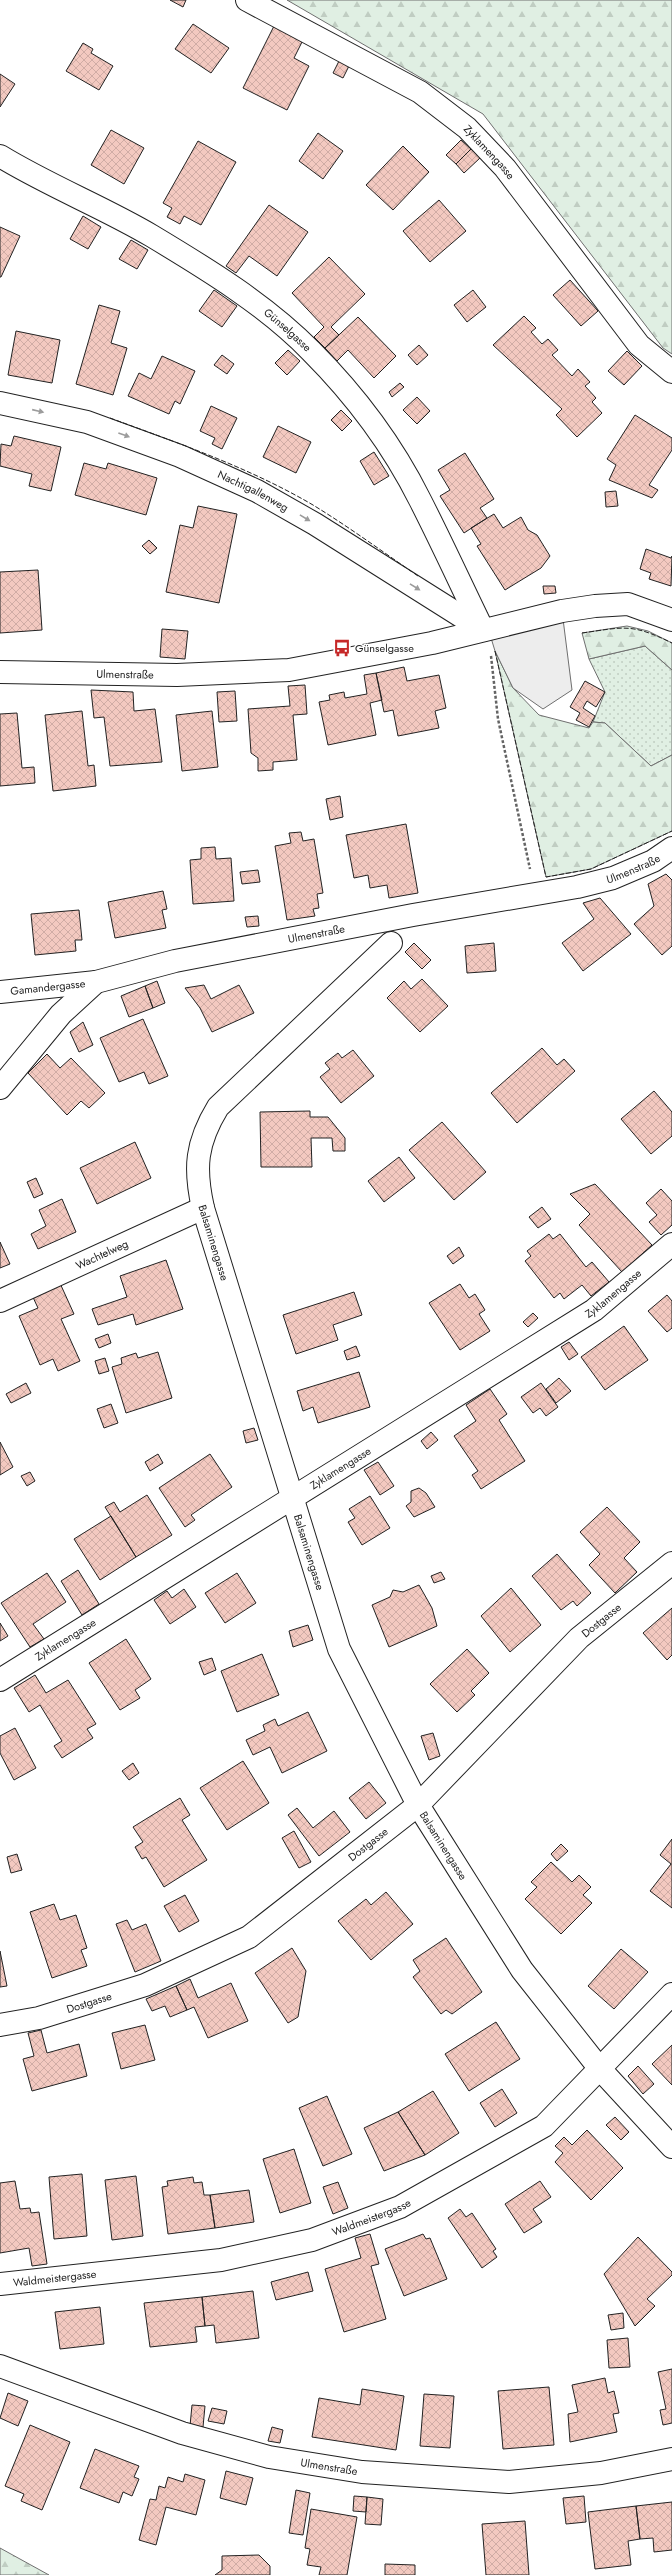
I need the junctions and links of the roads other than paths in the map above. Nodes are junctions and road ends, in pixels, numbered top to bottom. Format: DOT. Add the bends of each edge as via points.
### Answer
graph roads {
  1 [pos="247,0"];
  2 [pos="0,156"];
  3 [pos="672,372"];
  4 [pos="0,403"];
  5 [pos="672,620"];
  6 [pos="486,629"];
  7 [pos="0,672"];
  8 [pos="672,848"];
  9 [pos="391,943"];
  10 [pos="96,982"];
  11 [pos="0,992"];
  12 [pos="0,1088"];
  13 [pos="203,1208"];
  14 [pos="672,1244"];
  15 [pos="0,1301"];
  16 [pos="293,1500"];
  17 [pos="672,1563"];
  18 [pos="0,1680"];
  19 [pos="418,1805"];
  20 [pos="672,1994"];
  21 [pos="0,2024"];
  22 [pos="600,2069"];
  23 [pos="672,2147"];
  24 [pos="0,2284"];
  25 [pos="0,2366"];
  26 [pos="672,2459"];
  1 -- 3 [label="street, Zyklamengasse" via="420,92 467,128 505,168 638,346"];
  2 -- 6 [label="street, Günselgasse" via="150,235 205,269 264,310 310,350 352,396 388,447 420,499"];
  4 -- 6 [label="street, Nachtigallenweg, one-way" via="87,422 180,456 257,491"];
  5 -- 6 [label="street, Ulmenstraße" via="628,604 562,611"];
  6 -- 7 [label="street, Ulmenstraße" via="432,643 289,670 177,674"];
  8 -- 10 [label="street, Ulmenstraße" via="653,861 613,878 577,887 183,959"];
  9 -- 13 [label="street, Balsaminengasse" via="218,1108 202,1135 198,1156 198,1183"];
  10 -- 11 [label="street, Gamandergasse"];
  10 -- 12 [label="street, Ulmenstraße" via="61,1014"];
  13 -- 15 [label="street, Wachtelweg"];
  13 -- 16 [label="street, Balsaminengasse"];
  14 -- 16 [label="street, Zyklamengasse" via="594,1310"];
  16 -- 18 [label="street, Zyklamengasse"];
  16 -- 19 [label="street, Balsaminengasse" via="339,1649"];
  17 -- 19 [label="street, Dostgasse" via="579,1638"];
  19 -- 21 [label="street, Dostgasse" via="249,1937 145,1985 39,2018"];
  19 -- 22 [label="street, Balsaminengasse" via="522,1970"];
  20 -- 22 [label="street, Waldmeistergasse"];
  22 -- 23 [label="street, Balsaminengasse"];
  22 -- 24 [label="street, Waldmeistergasse" via="544,2126 400,2207 312,2240 220,2260"];
  25 -- 26 [label="street, Ulmenstraße" via="182,2433 269,2457 362,2472 509,2482 601,2473"];
}
